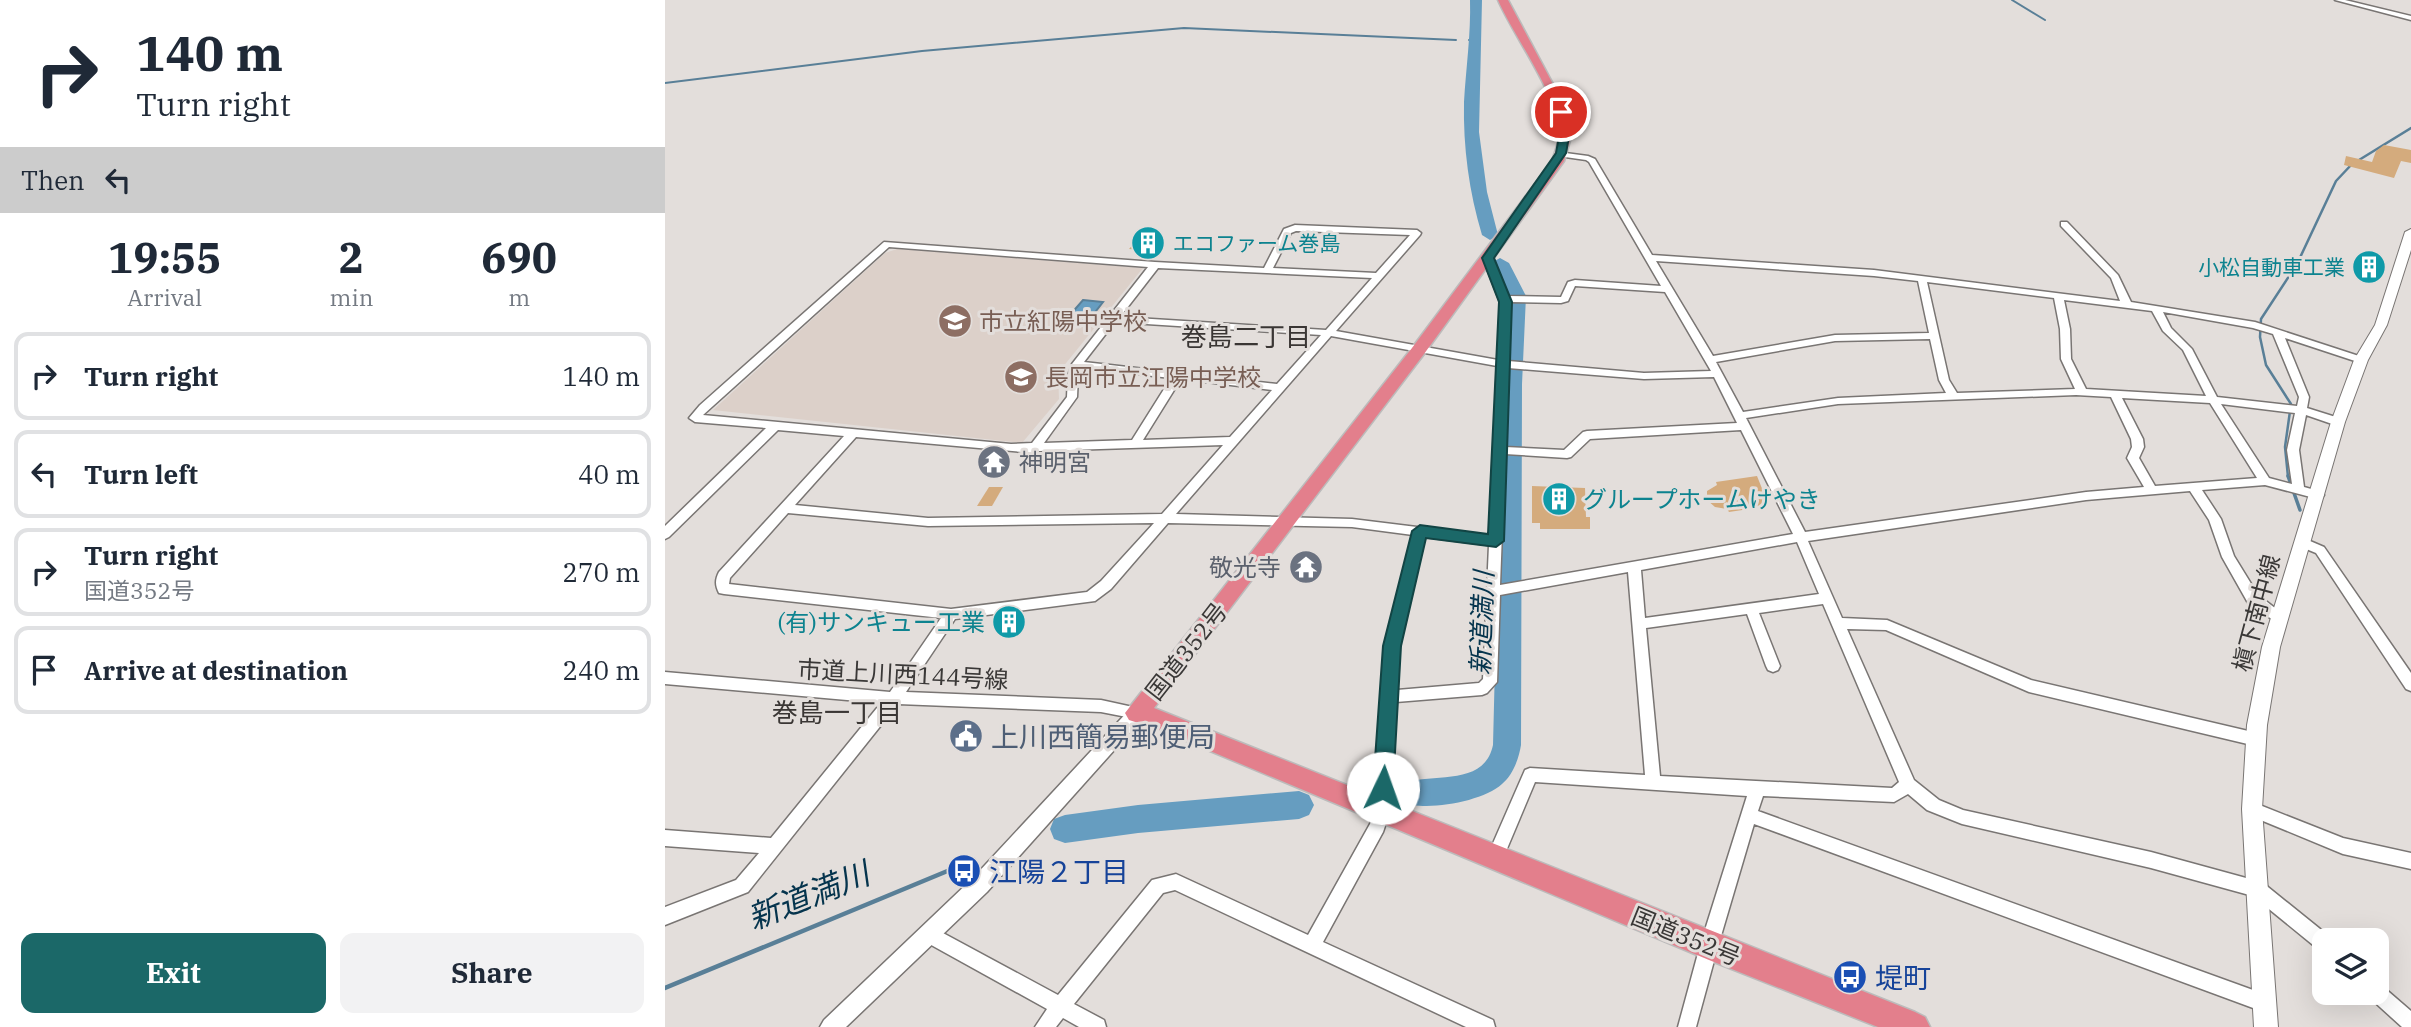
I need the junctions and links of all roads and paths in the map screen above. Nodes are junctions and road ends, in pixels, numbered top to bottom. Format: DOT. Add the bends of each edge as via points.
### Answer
graph roads {
  1 [pos="1503,0"];
  2 [pos="2338,0"];
  3 [pos="2411,18"];
  4 [pos="1561,153"];
  5 [pos="2064,224"];
  6 [pos="2411,232"];
  7 [pos="1488,258"];
  8 [pos="1650,258"];
  9 [pos="1156,265"];
  10 [pos="1267,270"];
  11 [pos="1380,276"];
  12 [pos="1922,279"];
  13 [pos="1667,289"];
  14 [pos="2058,296"];
  15 [pos="1504,299"];
  16 [pos="2127,305"];
  17 [pos="2156,308"];
  18 [pos="1112,319"];
  19 [pos="2277,332"];
  20 [pos="1330,333"];
  21 [pos="1935,335"];
  22 [pos="1418,351"];
  23 [pos="1709,360"];
  24 [pos="2361,360"];
  25 [pos="1077,363"];
  26 [pos="1504,364"];
  27 [pos="1718,374"];
  28 [pos="1178,376"];
  29 [pos="1282,388"];
  30 [pos="2082,392"];
  31 [pos="2115,394"];
  32 [pos="1953,396"];
  33 [pos="2213,399"];
  34 [pos="2302,410"];
  35 [pos="1742,421"];
  36 [pos="2338,422"];
  37 [pos="775,426"];
  38 [pos="852,434"];
  39 [pos="1234,441"];
  40 [pos="1135,444"];
  41 [pos="1034,449"];
  42 [pos="1502,450"];
  43 [pos="1524,452"];
  44 [pos="2265,481"];
  45 [pos="2193,487"];
  46 [pos="2298,488"];
  47 [pos="2152,491"];
  48 [pos="2318,495"];
  49 [pos="786,508"];
  50 [pos="1166,518"];
  51 [pos="1286,521"];
  52 [pos="1420,531"];
  53 [pos="665,534"];
  54 [pos="1801,537"];
  55 [pos="1496,541"];
  56 [pos="2303,543"];
  57 [pos="1634,568"];
  58 [pos="1497,591"];
  59 [pos="1827,598"];
  60 [pos="1751,608"];
  61 [pos="951,614"];
  62 [pos="2279,619"];
  63 [pos="1838,623"];
  64 [pos="1639,624"];
  65 [pos="1773,666"];
  66 [pos="665,678"];
  67 [pos="2411,685"];
  68 [pos="1388,697"];
  69 [pos="894,698"];
  70 [pos="1137,713"];
  71 [pos="2256,739"];
  72 [pos="1653,783"];
  73 [pos="1909,785"];
  74 [pos="1757,789"];
  75 [pos="2252,809"];
  76 [pos="1382,811"];
  77 [pos="1750,815"];
  78 [pos="665,838"];
  79 [pos="776,846"];
  80 [pos="1495,857"];
  81 [pos="2411,861"];
  82 [pos="2257,889"];
  83 [pos="665,916"];
  84 [pos="2312,933"];
  85 [pos="930,935"];
  86 [pos="1312,944"];
  87 [pos="1709,946"];
  88 [pos="2264,1003"];
  89 [pos="2389,1004"];
  90 [pos="1060,1008"];
  91 [pos="2411,1023"];
  92 [pos="831,1027"];
  93 [pos="1044,1027"];
  94 [pos="1097,1027"];
  95 [pos="1486,1027"];
  96 [pos="1687,1027"];
  97 [pos="1915,1027"];
  98 [pos="2266,1027"];
  1 -- 4 [label="highway" via="1517,34 1558,104 1565,131"];
  2 -- 3 [label="street"];
  4 -- 7 [label="highway, 国道352号"];
  4 -- 8 [label="street" via="1592,161"];
  5 -- 16 [label="street" via="2115,277"];
  6 -- 24 [label="main road, 槇下南中線" via="2381,325"];
  7 -- 15 [label="street"];
  7 -- 22 [label="highway, 国道352号"];
  8 -- 12 [label="street"];
  8 -- 13 [label="street"];
  9 -- 10 [label="street"];
  9 -- 18 [label="street"];
  9 -- 37 [label="street" via="887,244 695,418"];
  10 -- 11 [label="street"];
  10 -- 11 [label="street" via="1292,228 1417,233"];
  11 -- 20 [label="street"];
  12 -- 14 [label="street"];
  12 -- 21 [label="street"];
  13 -- 15 [label="street" via="1575,283 1561,300"];
  13 -- 23 [label="street"];
  14 -- 16 [label="street"];
  14 -- 30 [label="street" via="2066,359"];
  15 -- 26 [label="street"];
  16 -- 17 [label="street"];
  17 -- 19 [label="street"];
  17 -- 33 [label="street" via="2167,329 2187,349"];
  18 -- 20 [label="street"];
  18 -- 25 [label="street"];
  19 -- 24 [label="street"];
  19 -- 34 [label="street" via="2303,393"];
  20 -- 22 [label="street"];
  20 -- 29 [label="street"];
  21 -- 23 [label="street" via="1835,338"];
  21 -- 32 [label="street" via="1944,380"];
  22 -- 26 [label="street"];
  22 -- 51 [label="highway, 国道352号"];
  23 -- 27 [label="street"];
  24 -- 36 [label="main road, 槇下南中線"];
  25 -- 28 [label="street"];
  25 -- 41 [label="street" via="1072,397"];
  26 -- 27 [label="street" via="1644,376"];
  26 -- 42 [label="street"];
  27 -- 35 [label="street"];
  28 -- 29 [label="street"];
  28 -- 40 [label="street"];
  29 -- 39 [label="street"];
  30 -- 31 [label="street"];
  30 -- 32 [label="street"];
  31 -- 33 [label="street"];
  31 -- 47 [label="street" via="2137,439 2133,458"];
  32 -- 35 [label="street" via="1839,401"];
  33 -- 34 [label="street"];
  33 -- 44 [label="street"];
  34 -- 36 [label="street"];
  34 -- 46 [label="street" via="2293,450"];
  35 -- 43 [label="street" via="1587,435 1567,454"];
  35 -- 54 [label="street"];
  36 -- 48 [label="main road, 槇下南中線"];
  37 -- 38 [label="street"];
  37 -- 53 [label="street"];
  38 -- 41 [label="street"];
  38 -- 49 [label="street"];
  39 -- 40 [label="street"];
  39 -- 50 [label="street"];
  40 -- 41 [label="street"];
  42 -- 43 [label="street"];
  42 -- 55 [label="street"];
  44 -- 45 [label="street"];
  44 -- 46 [label="street"];
  45 -- 47 [label="street"];
  45 -- 62 [label="street" via="2215,519 2228,557 2253,599"];
  46 -- 48 [label="street"];
  47 -- 54 [label="street" via="2086,496"];
  48 -- 56 [label="main road, 槇下南中線"];
  49 -- 50 [label="street" via="928,522"];
  49 -- 61 [label="street" via="724,576 725,589"];
  50 -- 51 [label="street"];
  50 -- 61 [label="street" via="1090,597"];
  51 -- 52 [label="street" via="1374,524"];
  51 -- 70 [label="highway, 国道352号"];
  52 -- 55 [label="street"];
  52 -- 68 [label="street" via="1392,646"];
  54 -- 57 [label="street"];
  54 -- 59 [label="street"];
  55 -- 58 [label="street"];
  56 -- 62 [label="main road, 槇下南中線"];
  56 -- 67 [label="street" via="2320,550"];
  57 -- 58 [label="street"];
  57 -- 64 [label="street"];
  58 -- 68 [label="street" via="1490,682 1482,689"];
  59 -- 60 [label="street"];
  59 -- 63 [label="street"];
  60 -- 64 [label="street"];
  60 -- 65 [label="street"];
  61 -- 69 [label="street"];
  62 -- 71 [label="main road, 槇下南中線"];
  63 -- 71 [label="street" via="1887,625 2029,687"];
  63 -- 73 [label="street"];
  64 -- 72 [label="street"];
  66 -- 69 [label="street, 市道上川西144号線"];
  68 -- 76 [label="street"];
  69 -- 70 [label="street, 市道上川西144号線" via="1101,706"];
  69 -- 79 [label="street"];
  70 -- 76 [label="highway, 国道352号"];
  70 -- 85 [label="street"];
  71 -- 75 [label="main road, 槇下南中線"];
  72 -- 74 [label="street"];
  72 -- 80 [label="street" via="1530,775"];
  73 -- 74 [label="street" via="1894,795"];
  73 -- 82 [label="street" via="1933,805 1962,817"];
  74 -- 77 [label="street"];
  75 -- 81 [label="street" via="2343,846"];
  75 -- 82 [label="main road, 槇下南中線"];
  76 -- 80 [label="highway, 国道352号"];
  76 -- 86 [label="street"];
  77 -- 87 [label="street"];
  77 -- 88 [label="street"];
  78 -- 79 [label="street"];
  79 -- 83 [label="street" via="742,886"];
  80 -- 87 [label="highway, 国道352号"];
  82 -- 84 [label="street"];
  82 -- 88 [label="main road, 槇下南中線"];
  85 -- 90 [label="street"];
  85 -- 92 [label="street"];
  86 -- 90 [label="street" via="1182,883 1163,884"];
  86 -- 95 [label="street"];
  87 -- 96 [label="street"];
  87 -- 97 [label="highway, 国道352号"];
  88 -- 98 [label="main road, 槇下南中線"];
  89 -- 91 [label="street"];
  90 -- 93 [label="street"];
  90 -- 94 [label="street"];
}
